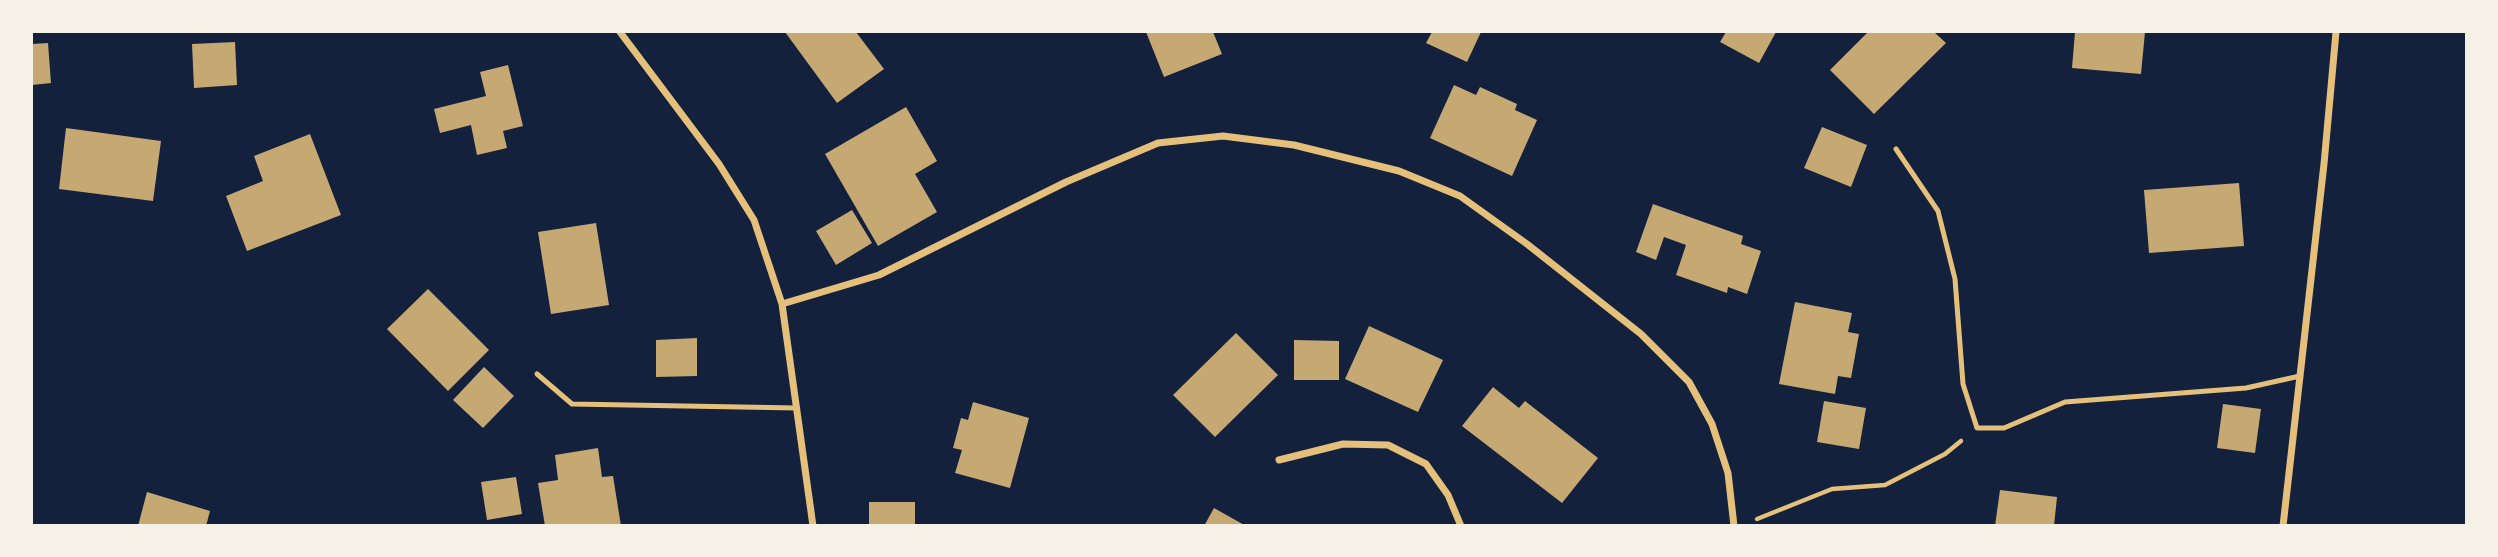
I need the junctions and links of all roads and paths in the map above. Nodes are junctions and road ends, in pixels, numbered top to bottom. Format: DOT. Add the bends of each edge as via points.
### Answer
graph roads {
  1 [pos="620,32"];
  2 [pos="2336,32"];
  3 [pos="1896,149"];
  4 [pos="782,304"];
  5 [pos="537,374"];
  6 [pos="2300,376"];
  7 [pos="797,408"];
  8 [pos="1977,428"];
  9 [pos="1279,460"];
  10 [pos="1751,521"];
  11 [pos="813,526"];
  12 [pos="1461,526"];
  13 [pos="1734,526"];
  14 [pos="2283,526"];
  1 -- 4 [label="street" via="719,164 754,220"];
  2 -- 6 [label="street"];
  3 -- 8 [label="lane" via="1938,211 1955,278 1963,384"];
  4 -- 7 [label="street"];
  4 -- 13 [label="street" via="879,275 1066,182 1158,143 1223,136 1294,145 1399,171 1460,196 1641,334 1689,382 1712,424 1728,473"];
  5 -- 7 [label="lane" via="572,404"];
  6 -- 8 [label="lane" via="2246,388 2065,402 2004,428"];
  6 -- 14 [label="street"];
  7 -- 11 [label="street"];
  8 -- 10 [label="path" via="1945,454 1885,485 1832,489"];
  9 -- 12 [label="street" via="1343,444 1388,445 1426,464 1448,495"];
}
